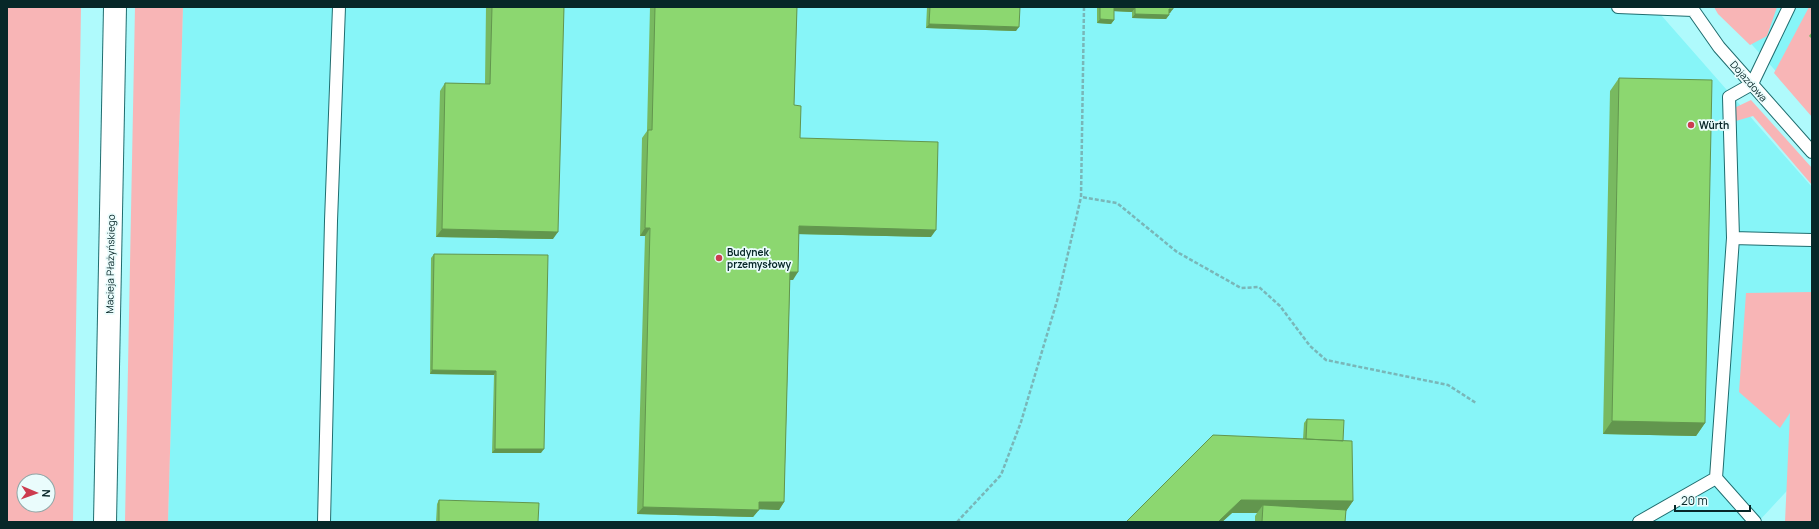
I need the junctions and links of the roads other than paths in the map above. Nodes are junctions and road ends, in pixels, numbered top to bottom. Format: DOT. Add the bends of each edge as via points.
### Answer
graph roads {
  1 [pos="114,7"];
  2 [pos="339,7"];
  3 [pos="1618,7"];
  4 [pos="1789,7"];
  5 [pos="1692,9"];
  6 [pos="1752,84"];
  7 [pos="1812,152"];
  8 [pos="1733,238"];
  9 [pos="1812,240"];
  10 [pos="1716,478"];
  11 [pos="105,522"];
  12 [pos="324,522"];
  13 [pos="1639,522"];
  14 [pos="1755,522"];
  1 -- 11 [label="street, Macieja Płażyńskiego"];
  2 -- 12 [label="lane"];
  3 -- 5 [label="lane"];
  4 -- 6 [label="lane"];
  5 -- 6 [label="lane, Dojazdowa" via="1719,47"];
  6 -- 7 [label="lane, Dojazdowa"];
  6 -- 8 [label="lane" via="1729,98"];
  8 -- 9 [label="lane"];
  8 -- 10 [label="lane"];
  10 -- 13 [label="lane"];
  10 -- 14 [label="lane"];
}
